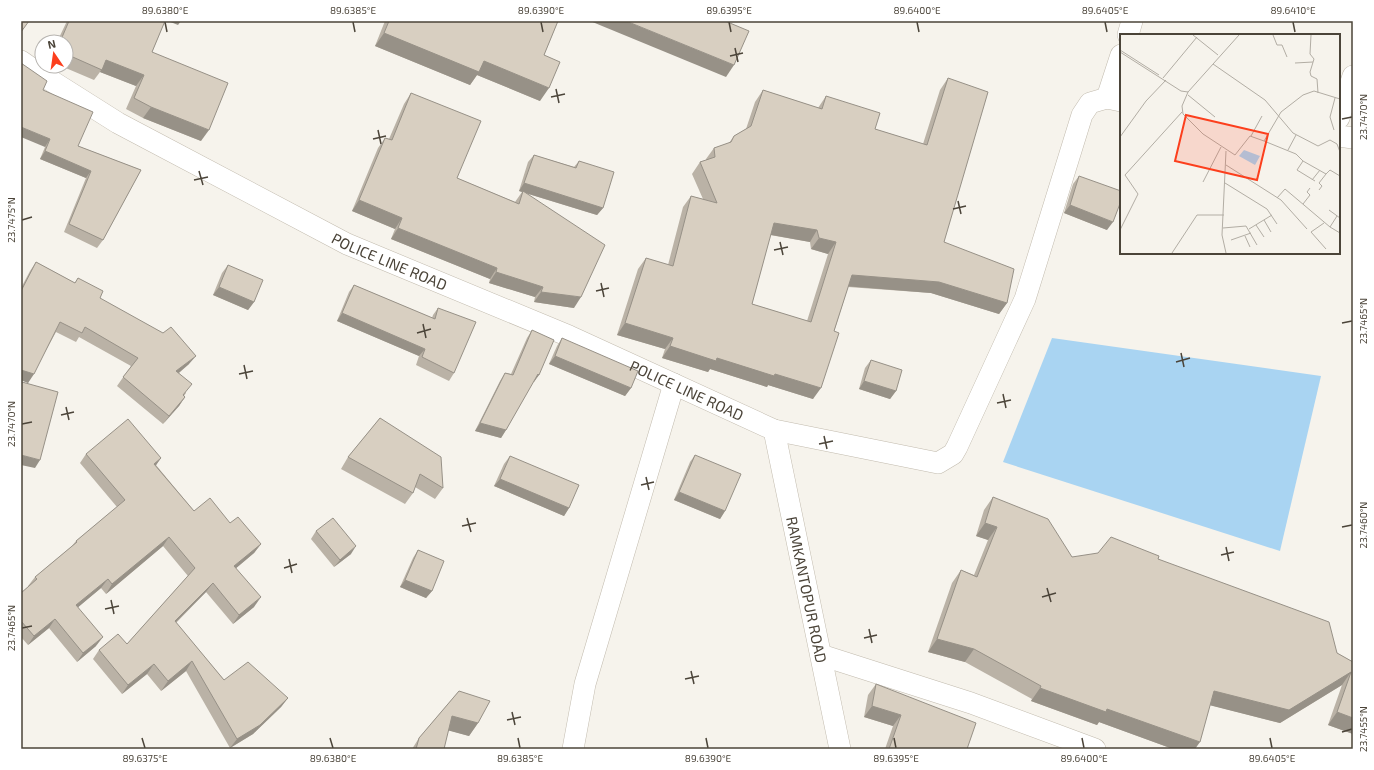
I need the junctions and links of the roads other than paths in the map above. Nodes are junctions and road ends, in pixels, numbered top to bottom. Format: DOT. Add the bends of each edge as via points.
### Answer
graph roads {
  1 [pos="1132,21"];
  2 [pos="1128,34"];
  3 [pos="21,61"];
  4 [pos="1120,61"];
  5 [pos="1353,76"];
  6 [pos="1114,99"];
  7 [pos="1340,115"];
  8 [pos="1340,136"];
  9 [pos="1353,138"];
  10 [pos="674,384"];
  11 [pos="774,430"];
  12 [pos="821,655"];
  13 [pos="573,749"];
  14 [pos="840,749"];
  15 [pos="1095,749"];
  1 -- 2 [label="street"];
  3 -- 10 [label="street, POLICE LINE ROAD" via="118,123 347,244 569,336"];
  4 -- 6 [label="street"];
  5 -- 7 [label="street"];
  6 -- 11 [label="street, POLICE LINE ROAD" via="1090,102 1082,116 1025,299 953,454 938,463"];
  8 -- 9 [label="street"];
  10 -- 11 [label="street, POLICE LINE ROAD"];
  10 -- 13 [label="street" via="585,684"];
  11 -- 12 [label="street, RAMKANTOPUR ROAD"];
  12 -- 14 [label="street, RAMKANTOPUR ROAD"];
  12 -- 15 [label="street" via="971,703"];
}
